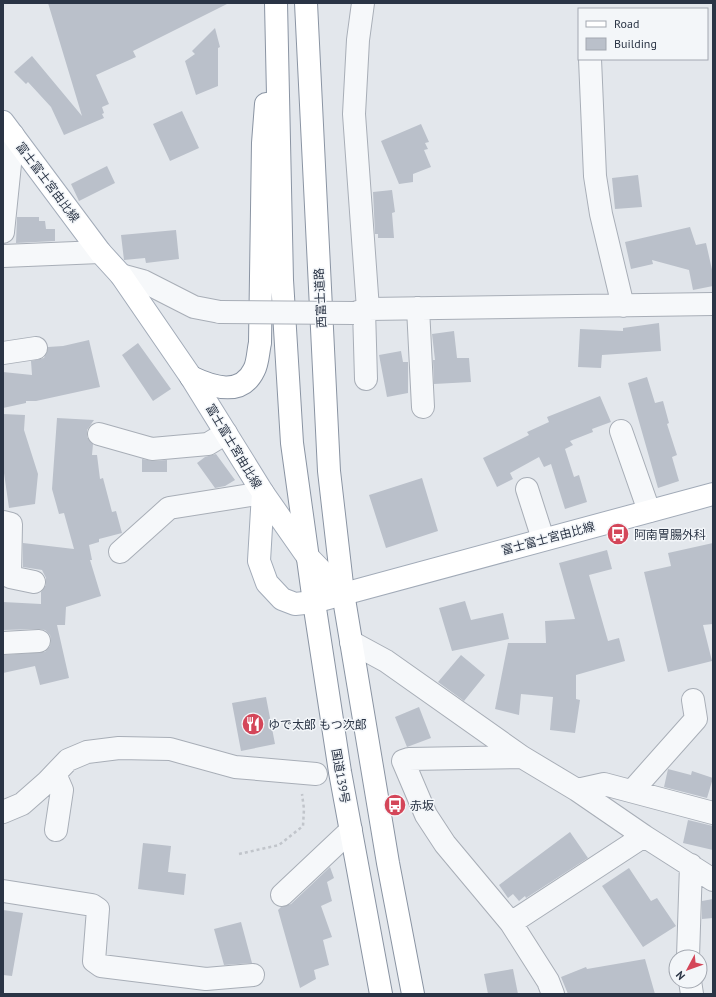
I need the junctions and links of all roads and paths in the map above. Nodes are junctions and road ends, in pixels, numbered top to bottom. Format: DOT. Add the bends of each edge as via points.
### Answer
graph roads {
  1 [pos="275,3"];
  2 [pos="306,3"];
  3 [pos="363,3"];
  4 [pos="590,60"];
  5 [pos="8,129"];
  6 [pos="3,232"];
  7 [pos="100,252"];
  8 [pos="3,256"];
  9 [pos="121,275"];
  10 [pos="713,304"];
  11 [pos="623,306"];
  12 [pos="418,308"];
  13 [pos="362,310"];
  14 [pos="36,348"];
  15 [pos="3,353"];
  16 [pos="191,377"];
  17 [pos="366,379"];
  18 [pos="423,407"];
  19 [pos="621,432"];
  20 [pos="226,433"];
  21 [pos="99,434"];
  22 [pos="527,489"];
  23 [pos="262,494"];
  24 [pos="713,494"];
  25 [pos="649,511"];
  26 [pos="3,522"];
  27 [pos="543,540"];
  28 [pos="120,552"];
  29 [pos="307,556"];
  30 [pos="34,582"];
  31 [pos="343,593"];
  32 [pos="314,602"];
  33 [pos="39,641"];
  34 [pos="351,642"];
  35 [pos="3,643"];
  36 [pos="693,700"];
  37 [pos="522,757"];
  38 [pos="55,774"];
  39 [pos="307,774"];
  40 [pos="577,790"];
  41 [pos="632,791"];
  42 [pos="3,812"];
  43 [pos="713,813"];
  44 [pos="56,830"];
  45 [pos="351,830"];
  46 [pos="644,836"];
  47 [pos="239,854"];
  48 [pos="691,865"];
  49 [pos="713,880"];
  50 [pos="3,891"];
  51 [pos="282,895"];
  52 [pos="511,923"];
  53 [pos="688,949"];
  54 [pos="253,975"];
  55 [pos="381,994"];
  56 [pos="413,994"];
  57 [pos="553,994"];
  1 -- 16 [label="main road" via="263,143 260,343 255,369 239,384 222,389"];
  1 -- 29 [label="main road" via="283,296 292,443"];
  2 -- 31 [label="main road, 西富士道路" via="329,471"];
  3 -- 13 [label="street" via="354,114"];
  4 -- 11 [label="street" via="595,176 601,214"];
  5 -- 6 [label="street"];
  5 -- 7 [label="main road, 富士富士宮由比線"];
  7 -- 8 [label="street"];
  7 -- 9 [label="main road, 富士富士宮由比線"];
  9 -- 13 [label="street, bridge" via="144,281 194,307 220,312"];
  9 -- 16 [label="main road, 富士富士宮由比線"];
  10 -- 11 [label="street"];
  11 -- 12 [label="street"];
  12 -- 13 [label="street"];
  12 -- 18 [label="street"];
  13 -- 17 [label="street"];
  14 -- 15 [label="street"];
  16 -- 20 [label="main road, 富士富士宮由比線"];
  19 -- 25 [label="street"];
  20 -- 21 [label="street" via="208,444 152,449"];
  20 -- 23 [label="main road, 富士富士宮由比線"];
  22 -- 27 [label="street"];
  23 -- 28 [label="street" via="169,508"];
  23 -- 29 [label="main road"];
  23 -- 32 [label="main road, 富士富士宮由比線" via="259,561 267,583 282,598 295,604"];
  24 -- 25 [label="main road, 富士富士宮由比線"];
  25 -- 27 [label="main road, 富士富士宮由比線"];
  26 -- 30 [label="street" via="11,524 10,577"];
  27 -- 31 [label="main road, 富士富士宮由比線"];
  29 -- 31 [label="main road"];
  29 -- 32 [label="main road, 国道139号"];
  31 -- 32 [label="main road, 富士富士宮由比線"];
  31 -- 34 [label="main road"];
  32 -- 45 [label="main road, 国道139号"];
  33 -- 35 [label="street"];
  34 -- 37 [label="street" via="386,661"];
  34 -- 56 [label="main road"];
  36 -- 41 [label="street" via="696,719"];
  37 -- 40 [label="street"];
  37 -- 52 [label="street" via="403,761 426,815 445,844"];
  38 -- 39 [label="street" via="68,760 87,752 120,748 170,749 235,767"];
  38 -- 42 [label="street" via="22,804"];
  38 -- 44 [label="street" via="62,790"];
  39 -- 47 [label="path" via="303,826 279,845"];
  40 -- 41 [label="street" via="604,784"];
  40 -- 46 [label="street"];
  41 -- 43 [label="street"];
  45 -- 51 [label="street"];
  45 -- 55 [label="main road, 国道139号"];
  46 -- 48 [label="street"];
  46 -- 52 [label="street"];
  48 -- 49 [label="street"];
  48 -- 53 [label="street"];
  50 -- 54 [label="street" via="98,909 94,962 101,966 206,979"];
  52 -- 57 [label="street" via="548,981"];
}
